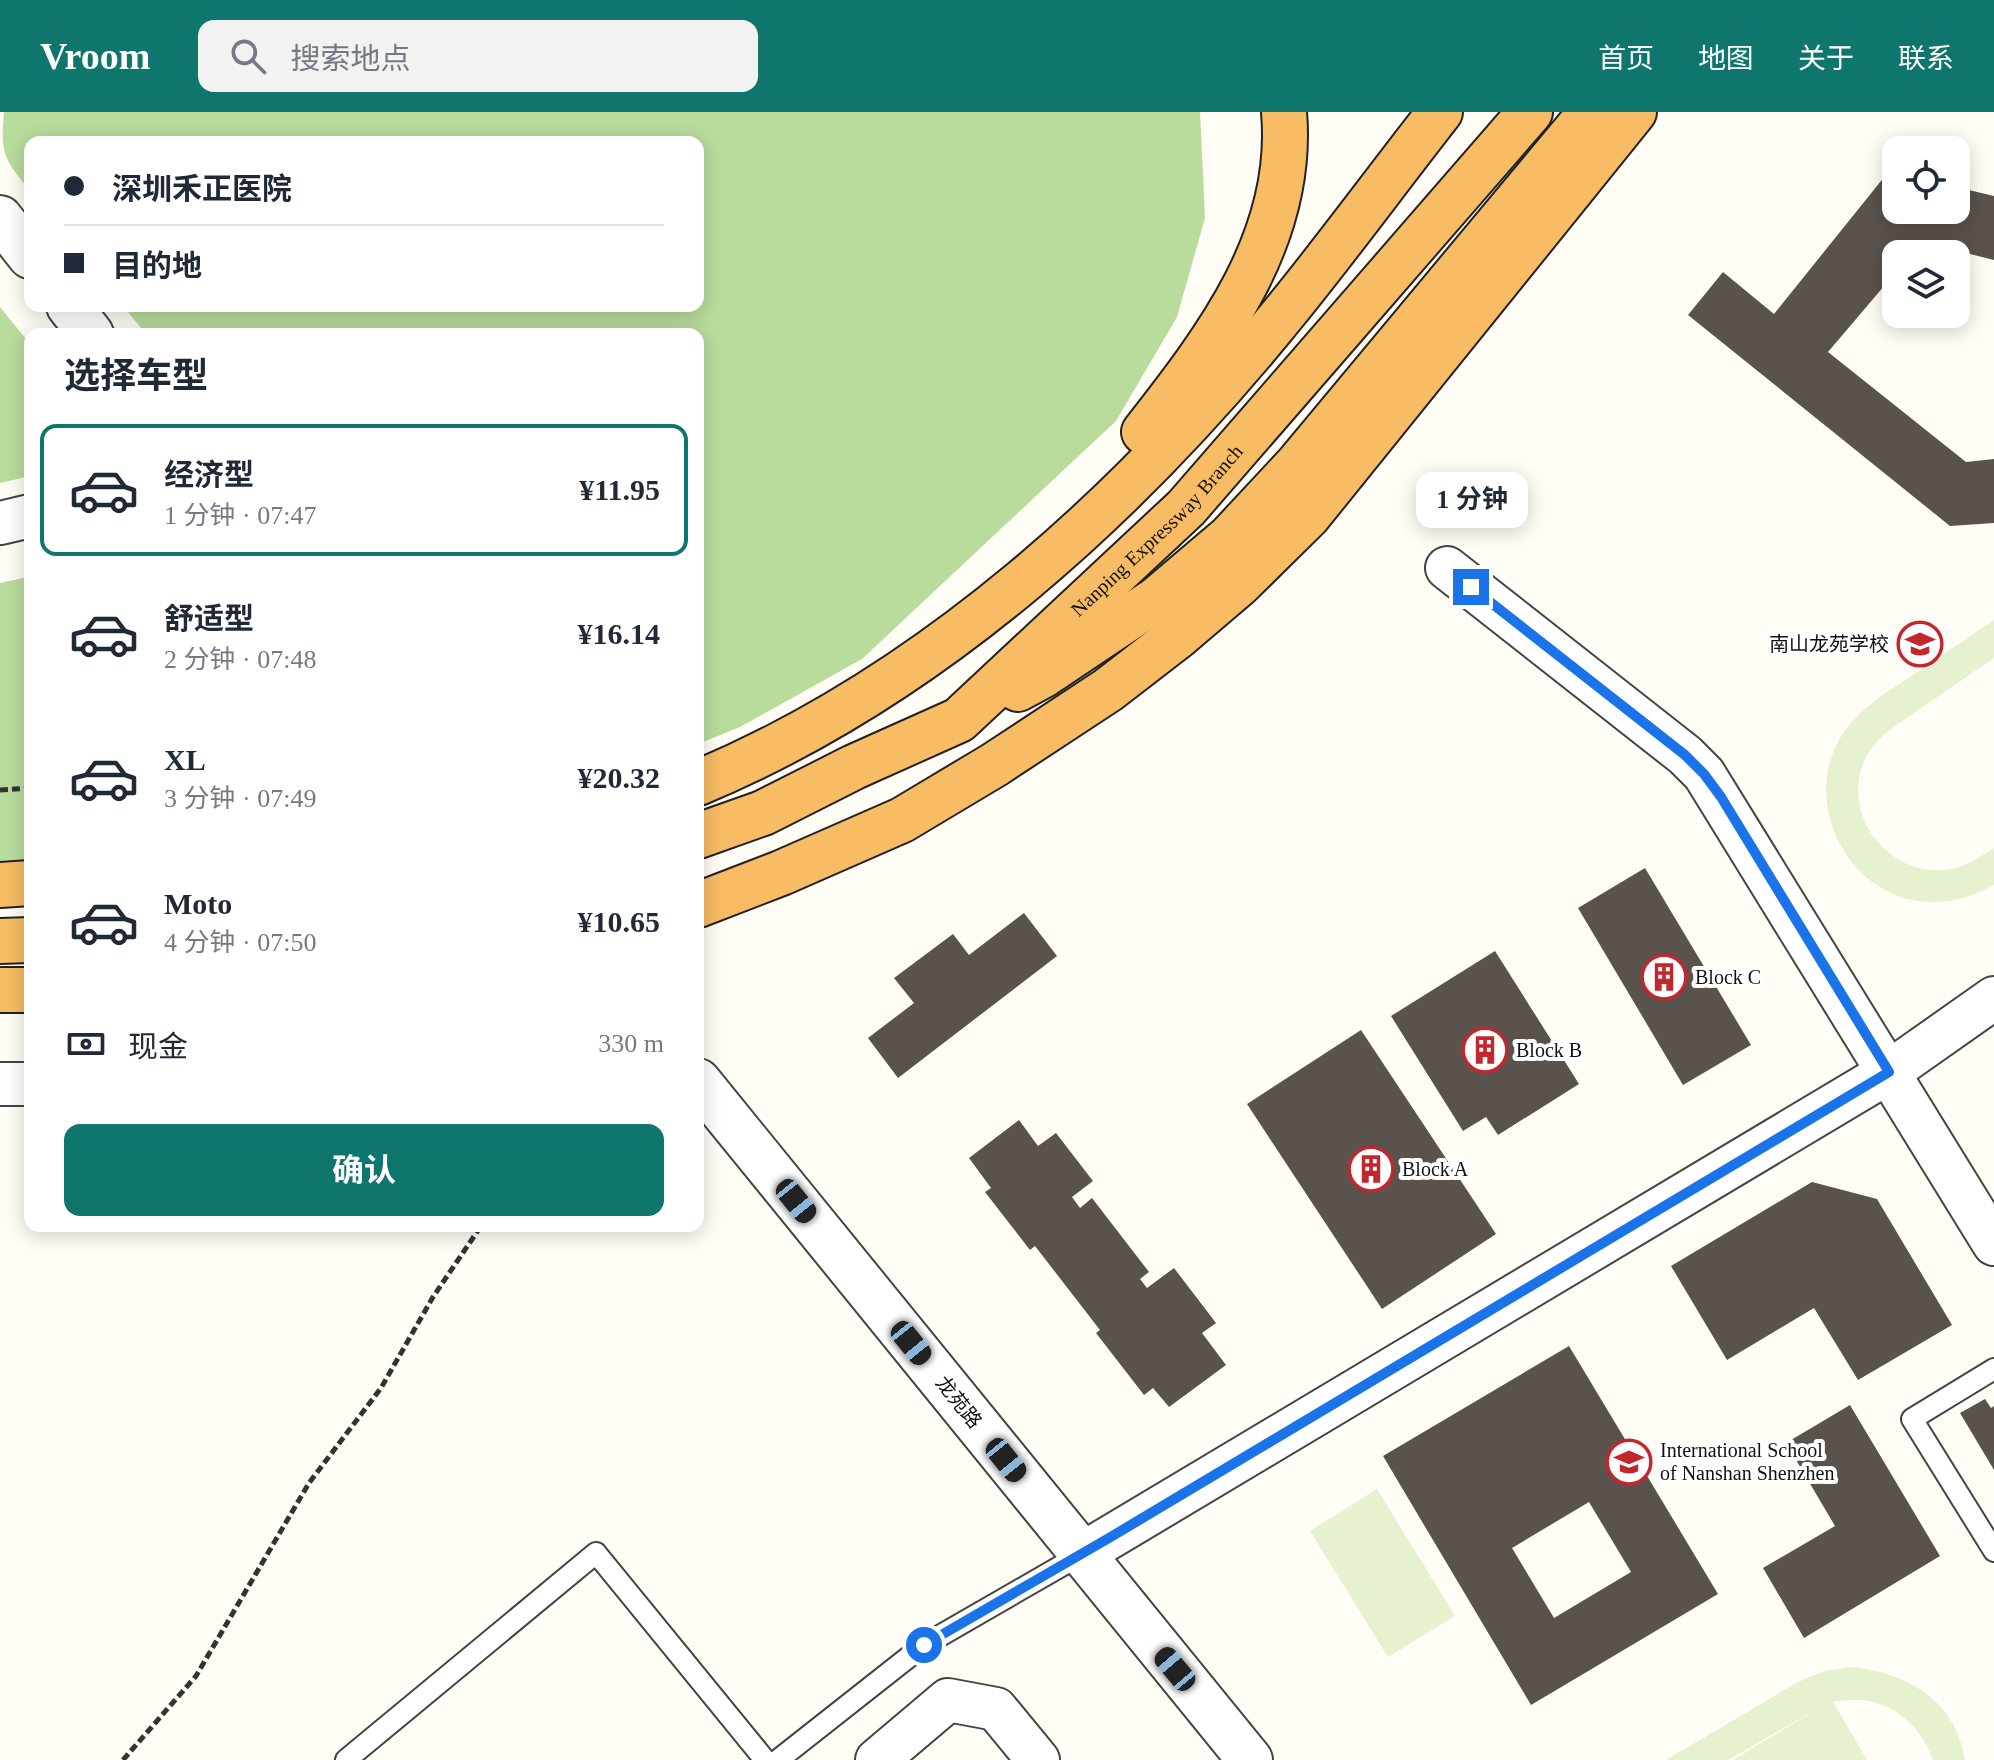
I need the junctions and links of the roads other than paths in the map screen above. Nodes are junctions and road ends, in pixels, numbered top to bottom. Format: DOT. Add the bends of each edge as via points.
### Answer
graph roads {
  1 [pos="1284,112"];
  2 [pos="1440,112"];
  3 [pos="1530,112"];
  4 [pos="1591,112"];
  5 [pos="1634,112"];
  6 [pos="0,218"];
  7 [pos="24,248"];
  8 [pos="74,312"];
  9 [pos="86,328"];
  10 [pos="24,517"];
  11 [pos="0,523"];
  12 [pos="1447,568"];
  13 [pos="1023,584"];
  14 [pos="959,720"];
  15 [pos="704,781"];
  16 [pos="704,834"];
  17 [pos="24,883"];
  18 [pos="0,885"];
  19 [pos="704,903"];
  20 [pos="24,940"];
  21 [pos="0,941"];
  22 [pos="0,990"];
  23 [pos="24,990"];
  24 [pos="1994,998"];
  25 [pos="1889,1072"];
  26 [pos="0,1084"];
  27 [pos="24,1084"];
  28 [pos="704,1088"];
  29 [pos="1994,1244"];
  30 [pos="1994,1369"];
  31 [pos="1994,1551"];
  32 [pos="1082,1554"];
  33 [pos="346,1760"];
  34 [pos="765,1760"];
  35 [pos="778,1760"];
  36 [pos="877,1760"];
  37 [pos="1038,1760"];
  38 [pos="1250,1760"];
  1 -- 13 [label="highway" via="1286,141 1277,197 1258,261 1234,307 1178,389"];
  2 -- 13 [label="highway" via="1212,396 1118,496"];
  3 -- 14 [label="highway, Nanping Expressway Branch" via="1186,508"];
  4 -- 14 [label="highway" via="1297,465 1230,537 1157,599 1042,676"];
  5 -- 19 [label="highway" via="1308,516 1178,636 1108,690 902,820"];
  6 -- 7 [label="street"];
  8 -- 9 [label="street"];
  10 -- 11 [label="street"];
  12 -- 25 [label="street" via="1704,774"];
  13 -- 15 [label="highway" via="875,691"];
  14 -- 16 [label="highway, Nanping Expressway Branch" via="763,813"];
  17 -- 18 [label="highway"];
  20 -- 21 [label="highway"];
  22 -- 23 [label="highway"];
  24 -- 25 [label="street"];
  25 -- 29 [label="street"];
  25 -- 32 [label="street"];
  26 -- 27 [label="street"];
  28 -- 32 [label="street, 龙苑路"];
  30 -- 31 [label="lane" via="1912,1419"];
  32 -- 35 [label="lane" via="924,1645"];
  32 -- 38 [label="street, 龙苑路"];
  33 -- 34 [label="lane" via="596,1553"];
  36 -- 37 [label="street" via="948,1700 996,1709"];
}
